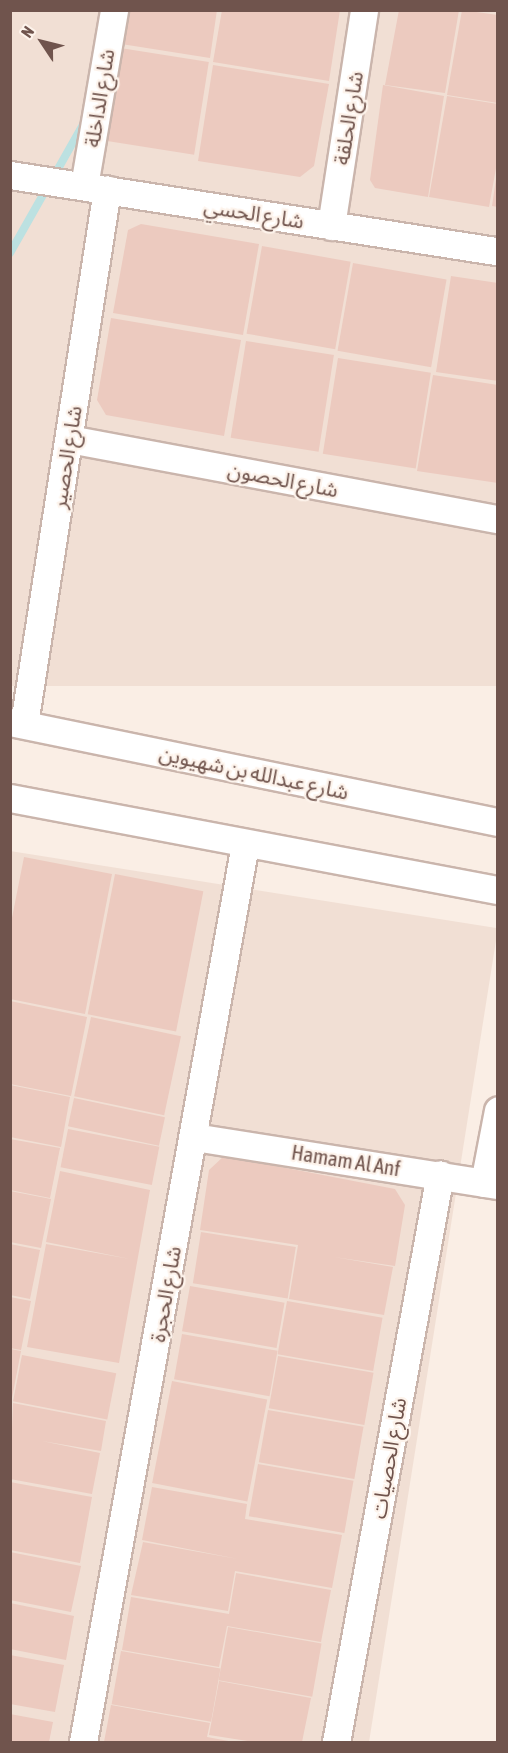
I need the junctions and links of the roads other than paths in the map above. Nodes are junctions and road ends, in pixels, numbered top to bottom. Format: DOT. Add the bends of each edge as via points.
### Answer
graph roads {
  1 [pos="114,10"];
  2 [pos="364,10"];
  3 [pos="10,175"];
  4 [pos="96,188"];
  5 [pos="331,226"];
  6 [pos="498,251"];
  7 [pos="69,439"];
  8 [pos="498,519"];
  9 [pos="17,723"];
  10 [pos="10,798"];
  11 [pos="498,822"];
  12 [pos="244,844"];
  13 [pos="498,890"];
  14 [pos="498,1110"];
  15 [pos="194,1137"];
  16 [pos="440,1174"];
  17 [pos="491,1184"];
  18 [pos="83,1743"];
  19 [pos="336,1743"];
  1 -- 4 [label="street, شارع الداخلة"];
  2 -- 5 [label="street, شارع الحلقة"];
  3 -- 4 [label="street, شارع الحسي"];
  4 -- 5 [label="street, شارع الحسي"];
  4 -- 7 [label="street, شارع الحصير"];
  5 -- 6 [label="street, شارع الحسي"];
  7 -- 8 [label="street, شارع الحصون"];
  7 -- 9 [label="street, شارع الحصير"];
  9 -- 11 [label="street, شارع عبدالله بن شهيوين"];
  10 -- 12 [label="street"];
  12 -- 13 [label="street"];
  12 -- 15 [label="street, شارع الحجرة"];
  14 -- 17 [label="street"];
  15 -- 16 [label="street, Hamam Al Anf"];
  15 -- 18 [label="street, شارع الحجرة"];
  16 -- 17 [label="street, Hamam Al Anf"];
  16 -- 19 [label="street, شارع الحصيات"];
}
